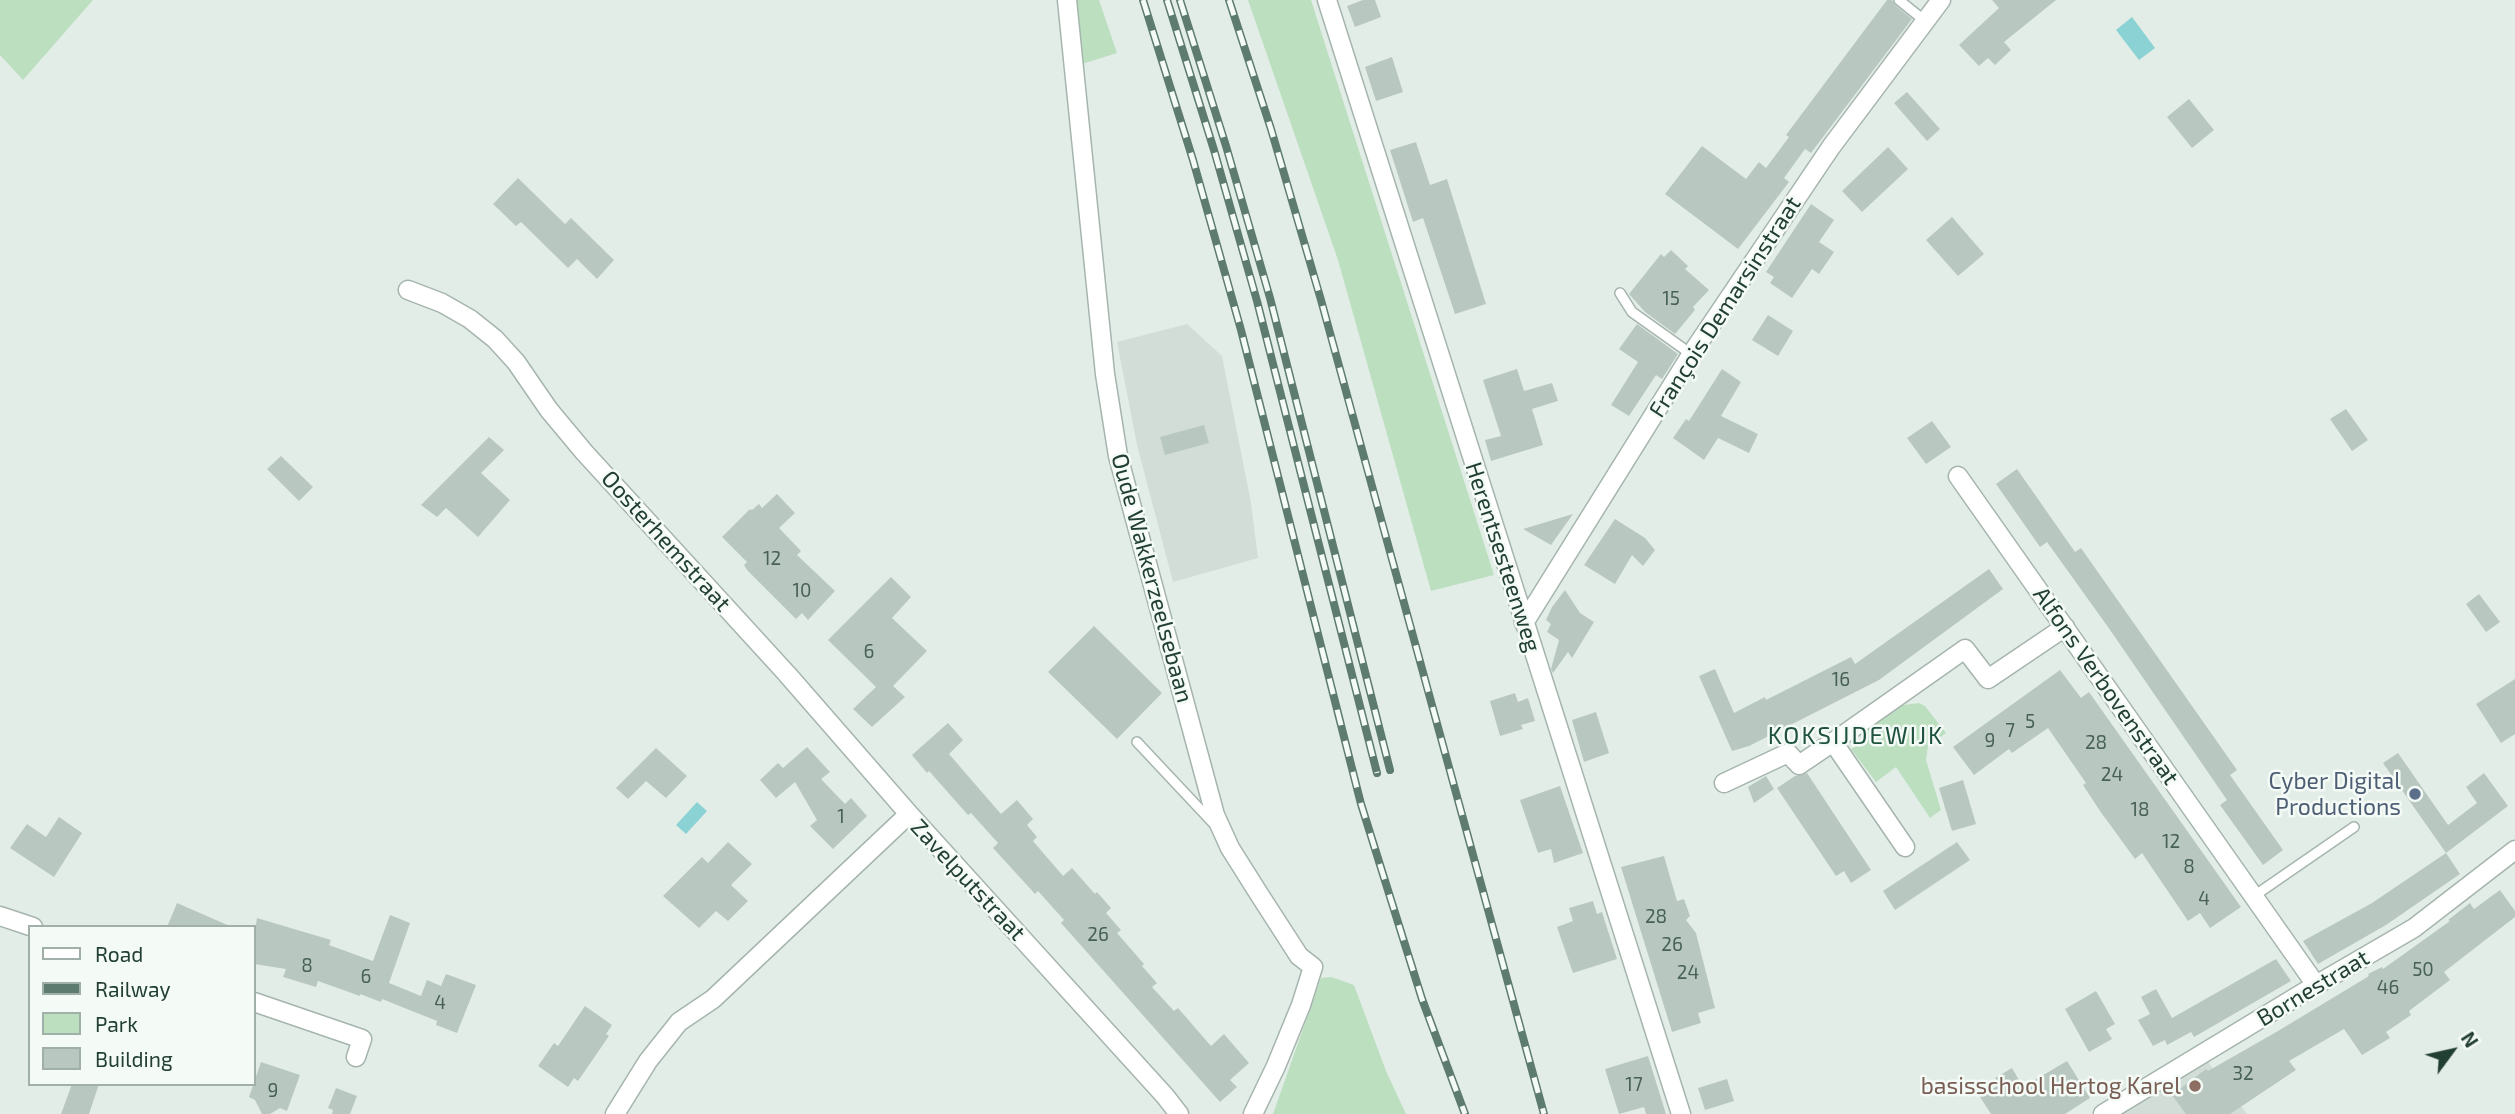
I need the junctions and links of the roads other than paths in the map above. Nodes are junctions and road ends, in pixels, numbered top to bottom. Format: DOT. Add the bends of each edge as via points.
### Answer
graph roads {
  1 [pos="1067,0"];
  2 [pos="1327,0"];
  3 [pos="1899,0"];
  4 [pos="1941,0"];
  5 [pos="1925,21"];
  6 [pos="408,290"];
  7 [pos="1620,293"];
  8 [pos="1691,354"];
  9 [pos="1958,476"];
  10 [pos="1524,624"];
  11 [pos="2065,627"];
  12 [pos="1833,742"];
  13 [pos="1137,743"];
  14 [pos="1724,783"];
  15 [pos="909,814"];
  16 [pos="2354,827"];
  17 [pos="1224,835"];
  18 [pos="1905,847"];
  19 [pos="2515,850"];
  20 [pos="2254,896"];
  21 [pos="0,916"];
  22 [pos="28,925"];
  23 [pos="2316,985"];
  24 [pos="256,1003"];
  25 [pos="356,1058"];
  26 [pos="615,1114"];
  27 [pos="1179,1114"];
  28 [pos="1253,1114"];
  29 [pos="1681,1114"];
  30 [pos="2103,1114"];
  1 -- 17 [label="street, Oude Wakkerzeelsebaan" via="1105,374 1118,456"];
  2 -- 10 [label="street, Herentsesteenweg"];
  3 -- 5 [label="lane"];
  4 -- 5 [label="street, François Demarsinstraat"];
  5 -- 8 [label="street, François Demarsinstraat" via="1831,147"];
  6 -- 15 [label="street, Oosterhemstraat" via="470,319 495,339 584,452"];
  7 -- 8 [label="lane" via="1632,312"];
  8 -- 10 [label="street, François Demarsinstraat"];
  9 -- 11 [label="street, Alfons Verbovenstraat"];
  10 -- 29 [label="street, Herentsesteenweg"];
  11 -- 12 [label="street" via="1988,679 1965,649"];
  11 -- 20 [label="street, Alfons Verbovenstraat"];
  12 -- 14 [label="street" via="1798,765 1788,753"];
  12 -- 18 [label="street"];
  13 -- 17 [label="lane"];
  15 -- 26 [label="street, Zavelputstraat" via="713,999 679,1022"];
  15 -- 27 [label="street, Zavelputstraat"];
  16 -- 20 [label="lane"];
  17 -- 28 [label="street, Oude Wakkerzeelsebaan" via="1299,956 1313,967"];
  19 -- 23 [label="street, Bornestraat" via="2414,928"];
  20 -- 23 [label="street, Alfons Verbovenstraat"];
  21 -- 22 [label="street"];
  23 -- 30 [label="street, Bornestraat"];
  24 -- 25 [label="street" via="362,1039"];
}
